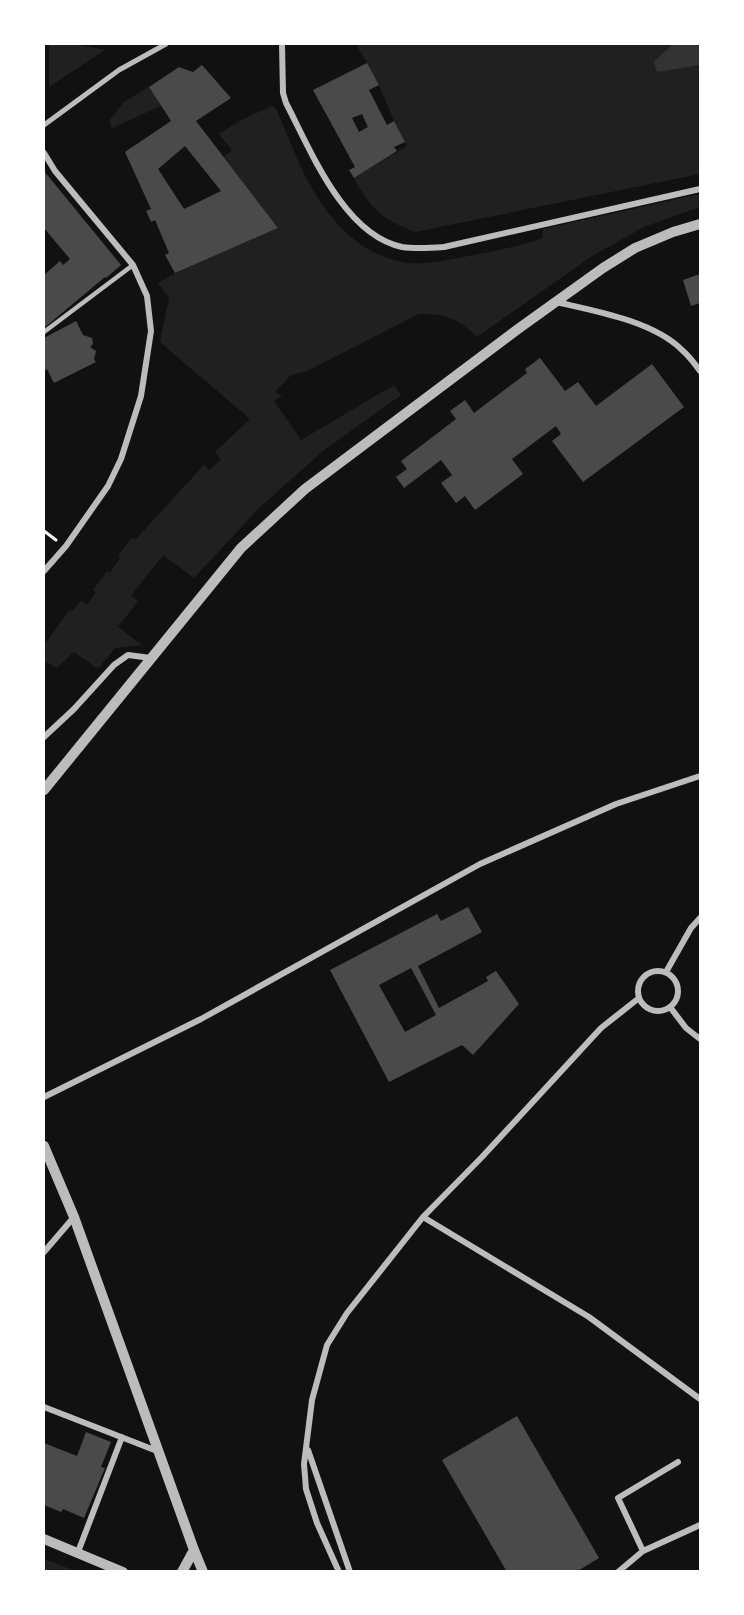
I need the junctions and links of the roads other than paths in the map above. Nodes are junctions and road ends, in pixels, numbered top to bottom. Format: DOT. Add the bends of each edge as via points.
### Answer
graph roads {
  1 [pos="166,44"];
  2 [pos="282,44"];
  3 [pos="44,125"];
  4 [pos="44,153"];
  5 [pos="700,189"];
  6 [pos="700,224"];
  7 [pos="133,265"];
  8 [pos="556,302"];
  9 [pos="44,332"];
  10 [pos="700,371"];
  11 [pos="44,571"];
  12 [pos="152,658"];
  13 [pos="44,737"];
  14 [pos="700,776"];
  15 [pos="44,790"];
  16 [pos="700,918"];
  17 [pos="666,972"];
  18 [pos="639,998"];
  19 [pos="670,1007"];
  20 [pos="700,1039"];
  21 [pos="44,1097"];
  22 [pos="44,1146"];
  23 [pos="74,1217"];
  24 [pos="423,1217"];
  25 [pos="44,1252"];
  26 [pos="700,1399"];
  27 [pos="44,1407"];
  28 [pos="122,1437"];
  29 [pos="307,1448"];
  30 [pos="158,1451"];
  31 [pos="678,1462"];
  32 [pos="700,1525"];
  33 [pos="44,1539"];
  34 [pos="194,1551"];
  35 [pos="643,1551"];
  36 [pos="78,1552"];
  37 [pos="123,1572"];
  38 [pos="182,1572"];
  39 [pos="203,1572"];
  40 [pos="339,1572"];
  41 [pos="350,1572"];
  42 [pos="618,1572"];
  1 -- 3 [label="street" via="119,70"];
  2 -- 5 [label="street" via="286,103 321,170 363,227 401,247 455,245"];
  4 -- 7 [label="street"];
  6 -- 8 [label="street" via="635,248"];
  7 -- 9 [label="lane"];
  7 -- 11 [label="street" via="147,296 151,331 141,396 108,486"];
  8 -- 10 [label="street" via="617,317 664,336 682,349"];
  8 -- 12 [label="street" via="305,489 242,548"];
  12 -- 13 [label="street" via="128,655 114,665"];
  12 -- 15 [label="street"];
  14 -- 21 [label="street" via="616,804 480,864 201,1019"];
  16 -- 17 [label="street"];
  17 -- 18 [label="street" via="652,971 641,978"];
  17 -- 19 [label="street" via="678,987"];
  18 -- 19 [label="street" via="653,1011"];
  18 -- 24 [label="street" via="601,1028"];
  19 -- 20 [label="street"];
  22 -- 23 [label="street"];
  23 -- 25 [label="street"];
  23 -- 30 [label="street"];
  24 -- 26 [label="street" via="589,1317"];
  24 -- 29 [label="street" via="327,1345 312,1400"];
  27 -- 28 [label="street"];
  28 -- 30 [label="street"];
  28 -- 36 [label="street"];
  29 -- 40 [label="street" via="306,1490"];
  29 -- 41 [label="street"];
  30 -- 34 [label="street"];
  31 -- 35 [label="street" via="618,1498"];
  32 -- 35 [label="street"];
  33 -- 36 [label="street"];
  34 -- 38 [label="street"];
  34 -- 39 [label="street"];
  35 -- 42 [label="street"];
  36 -- 37 [label="street"];
}
